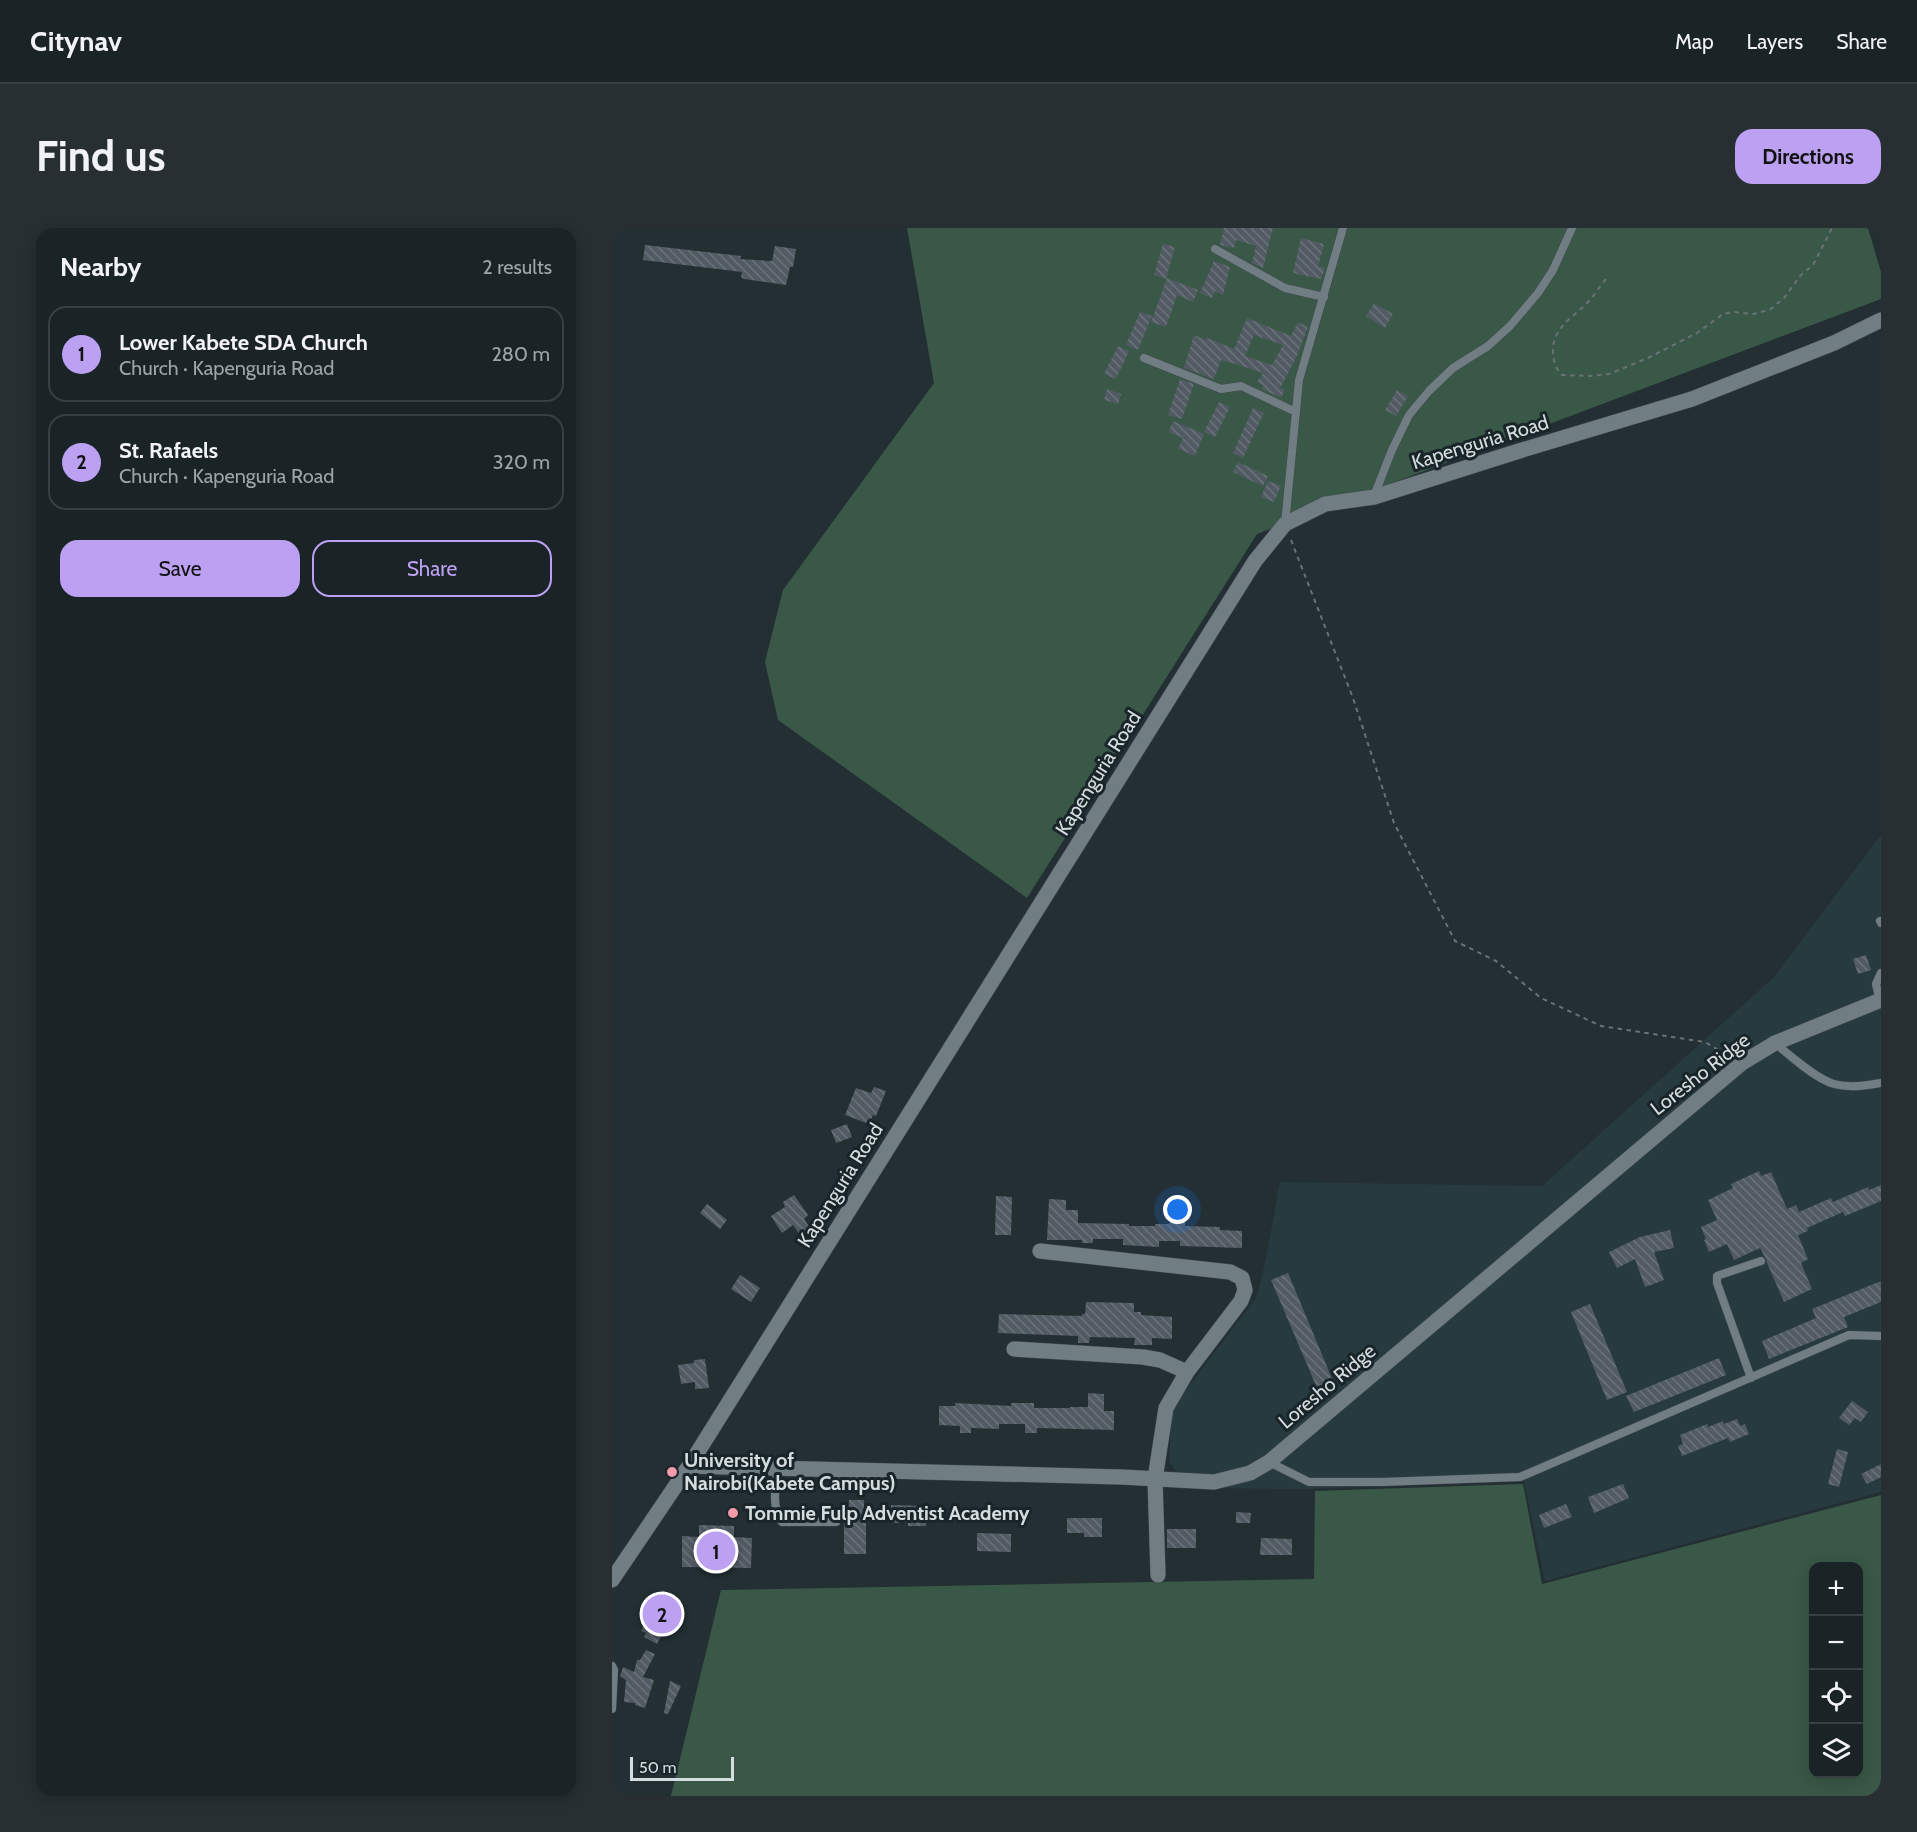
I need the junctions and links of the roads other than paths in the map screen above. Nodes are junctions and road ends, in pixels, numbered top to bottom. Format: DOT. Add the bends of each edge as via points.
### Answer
graph roads {
  1 [pos="1343,228"];
  2 [pos="1572,228"];
  3 [pos="1215,249"];
  4 [pos="1324,297"];
  5 [pos="1881,320"];
  6 [pos="1144,358"];
  7 [pos="1296,412"];
  8 [pos="1374,497"];
  9 [pos="1285,524"];
  10 [pos="1881,973"];
  11 [pos="1881,1000"];
  12 [pos="1775,1043"];
  13 [pos="1881,1083"];
  14 [pos="1040,1251"];
  15 [pos="1761,1260"];
  16 [pos="1881,1336"];
  17 [pos="1014,1349"];
  18 [pos="1187,1372"];
  19 [pos="1751,1378"];
  20 [pos="1269,1462"];
  21 [pos="689,1467"];
  22 [pos="777,1468"];
  23 [pos="1155,1479"];
  24 [pos="836,1522"];
  25 [pos="1158,1575"];
  26 [pos="612,1580"];
  27 [pos="612,1666"];
  28 [pos="612,1708"];
  1 -- 4 [label="lane"];
  2 -- 8 [label="lane" via="1553,270 1510,326 1454,368 1409,416"];
  3 -- 4 [label="lane" via="1285,288"];
  4 -- 7 [label="lane" via="1299,380"];
  5 -- 8 [label="street, Kapenguria Road" via="1692,399"];
  6 -- 7 [label="lane" via="1221,389 1241,386"];
  7 -- 9 [label="lane"];
  8 -- 9 [label="street, Kapenguria Road" via="1325,504"];
  9 -- 21 [label="street, Kapenguria Road" via="1248,571"];
  10 -- 11 [label="lane" via="1876,984"];
  11 -- 12 [label="street, Loresho Ridge"];
  12 -- 13 [label="lane" via="1832,1083"];
  12 -- 20 [label="street, Loresho Ridge" via="1742,1063"];
  14 -- 18 [label="street" via="1230,1272 1242,1278 1245,1290 1241,1301"];
  15 -- 19 [label="lane" via="1717,1276"];
  16 -- 19 [label="lane" via="1849,1335"];
  17 -- 18 [label="street" via="1143,1357"];
  18 -- 23 [label="street" via="1166,1408"];
  19 -- 20 [label="lane" via="1520,1477 1309,1482"];
  20 -- 23 [label="street, Loresho Ridge" via="1250,1473 1214,1482"];
  21 -- 22 [label="street, Loresho Ridge"];
  21 -- 26 [label="street, Kapenguria Road"];
  22 -- 23 [label="street, Loresho Ridge"];
  22 -- 24 [label="lane" via="775,1508 782,1522"];
  23 -- 25 [label="street"];
  27 -- 28 [label="lane"];
}
